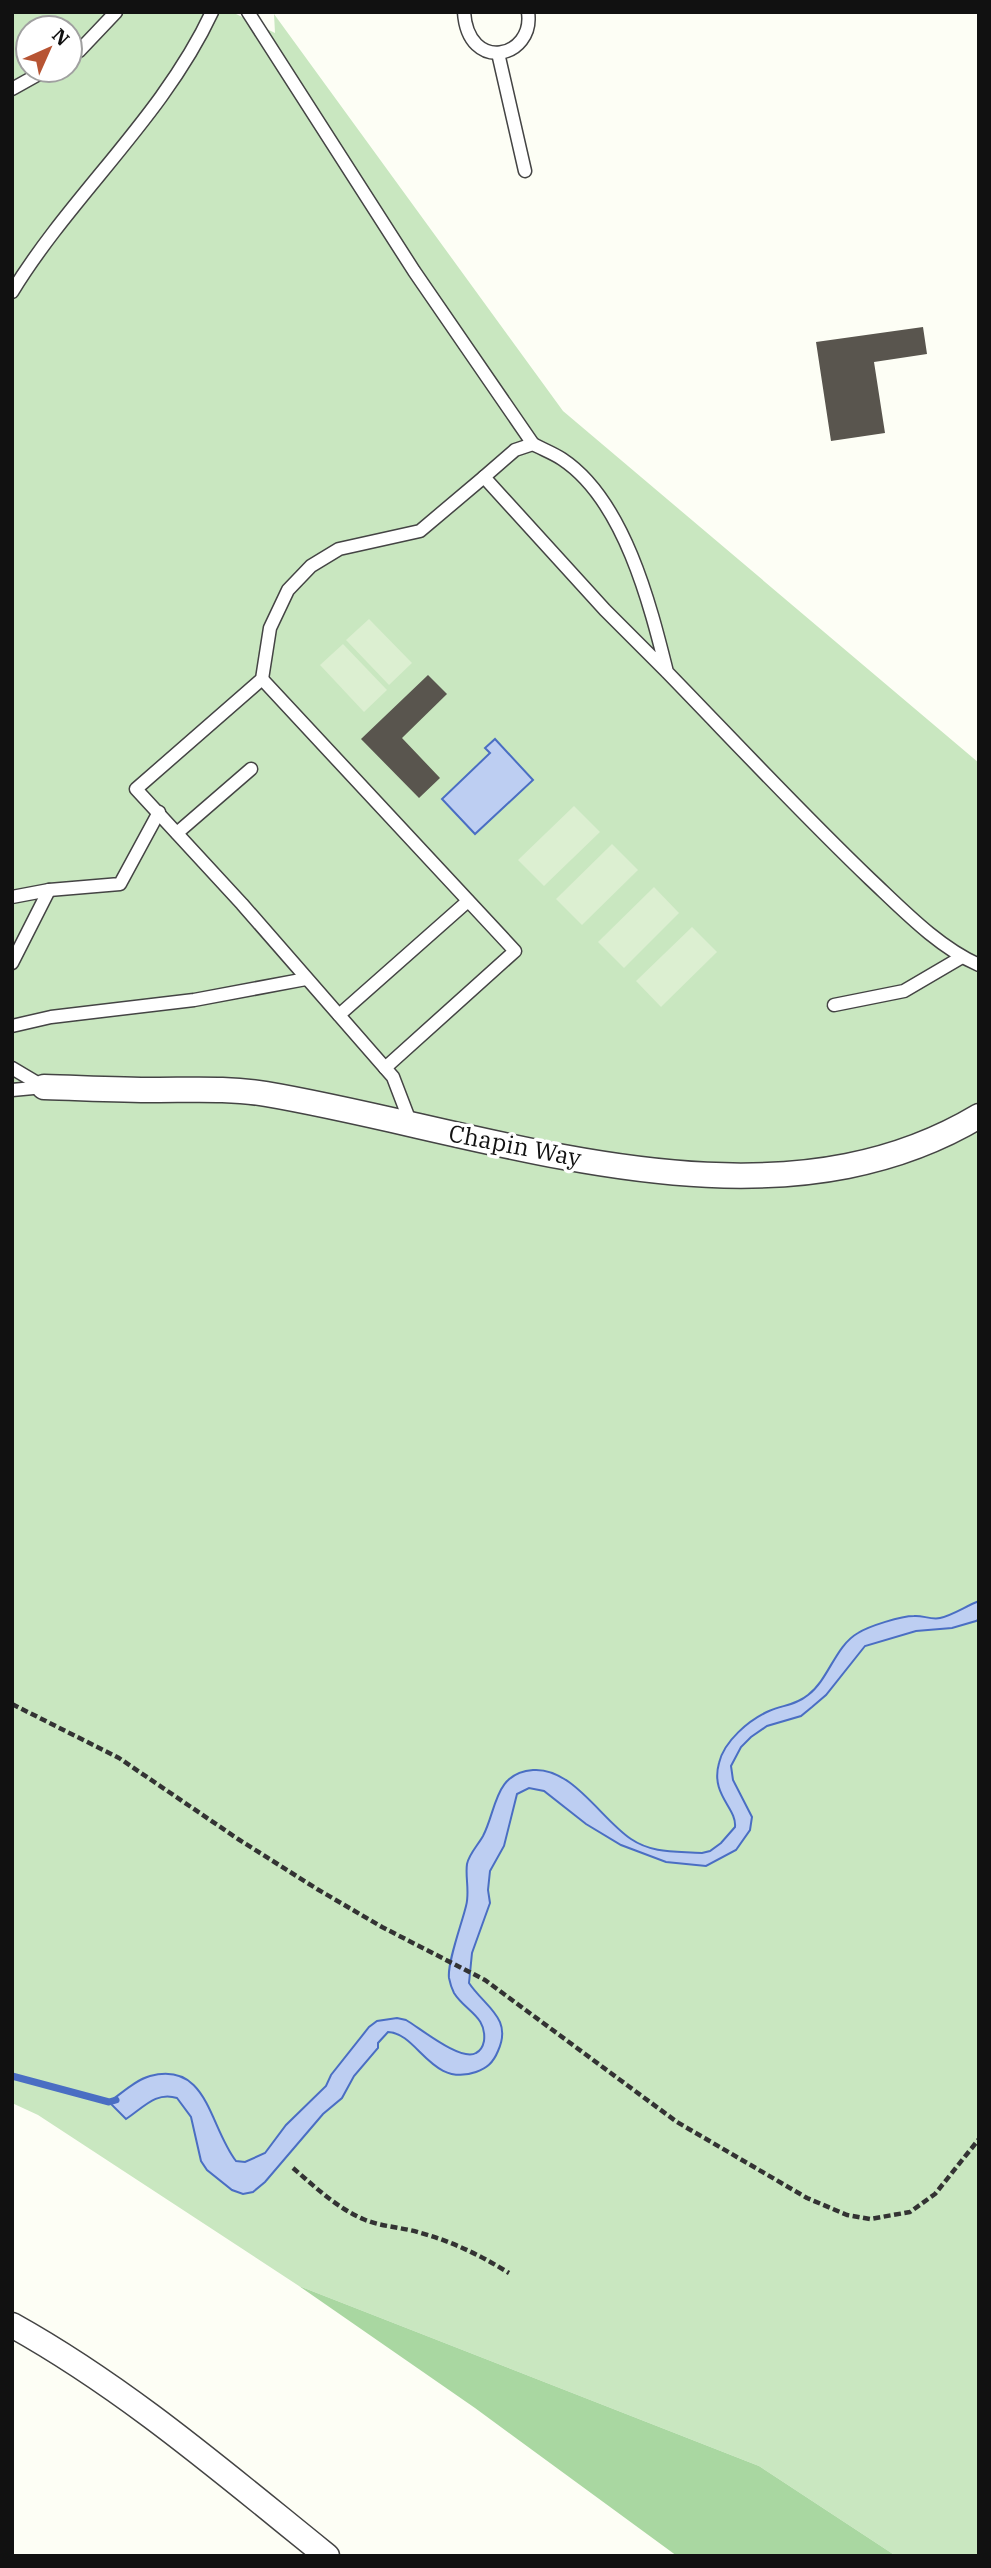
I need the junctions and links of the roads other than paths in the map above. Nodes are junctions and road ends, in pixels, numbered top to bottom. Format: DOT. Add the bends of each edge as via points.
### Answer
graph roads {
  1 [pos="116,12"];
  2 [pos="212,12"];
  3 [pos="248,12"];
  4 [pos="464,12"];
  5 [pos="527,12"];
  6 [pos="84,46"];
  7 [pos="498,53"];
  8 [pos="525,171"];
  9 [pos="12,292"];
  10 [pos="533,444"];
  11 [pos="484,477"];
  12 [pos="667,671"];
  13 [pos="262,679"];
  14 [pos="251,769"];
  15 [pos="159,812"];
  16 [pos="177,833"];
  17 [pos="49,890"];
  18 [pos="12,897"];
  19 [pos="468,901"];
  20 [pos="962,957"];
  21 [pos="12,963"];
  22 [pos="979,965"];
  23 [pos="306,979"];
  24 [pos="834,1005"];
  25 [pos="338,1015"];
  26 [pos="12,1026"];
  27 [pos="12,1068"];
  28 [pos="385,1068"];
  29 [pos="44,1087"];
  30 [pos="12,1090"];
  31 [pos="979,1116"];
  32 [pos="411,1125"];
  33 [pos="12,2325"];
  34 [pos="327,2556"];
  1 -- 6 [label="lane"];
  2 -- 9 [label="lane" via="196,46 132,136 31,261"];
  3 -- 10 [label="lane"];
  4 -- 7 [label="lane" via="468,35 477,46"];
  5 -- 7 [label="lane" via="520,41 509,51"];
  7 -- 8 [label="lane"];
  10 -- 11 [label="lane" via="515,450"];
  10 -- 12 [label="lane" via="563,459 596,491 613,518 648,596"];
  11 -- 12 [label="lane"];
  11 -- 13 [label="lane" via="421,531 339,549 311,566 288,590 270,628"];
  12 -- 20 [label="lane" via="823,835 902,909"];
  13 -- 15 [label="lane" via="136,789"];
  13 -- 19 [label="lane"];
  14 -- 16 [label="lane"];
  15 -- 16 [label="lane"];
  15 -- 17 [label="lane" via="120,884"];
  16 -- 23 [label="lane"];
  17 -- 18 [label="lane"];
  17 -- 21 [label="lane"];
  19 -- 25 [label="lane"];
  19 -- 28 [label="lane" via="515,951"];
  20 -- 22 [label="lane"];
  20 -- 24 [label="lane" via="904,991"];
  23 -- 25 [label="lane"];
  23 -- 26 [label="lane" via="206,999 51,1017"];
  25 -- 28 [label="lane"];
  27 -- 29 [label="lane"];
  28 -- 32 [label="lane" via="393,1077"];
  29 -- 30 [label="lane"];
  29 -- 32 [label="street, Chapin Way" via="263,1093"];
  31 -- 32 [label="street, Chapin Way" via="906,1151 838,1169 697,1176 608,1164"];
  33 -- 34 [label="street" via="155,2417"];
}
